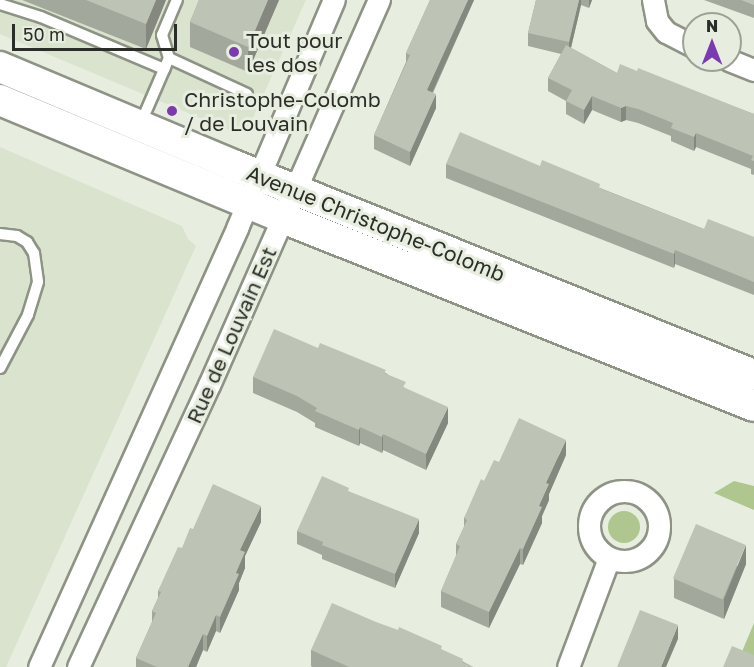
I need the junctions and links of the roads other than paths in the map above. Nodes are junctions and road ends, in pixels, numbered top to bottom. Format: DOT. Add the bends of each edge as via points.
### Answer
graph roads {
  1 [pos="177,0"];
  2 [pos="334,0"];
  3 [pos="379,0"];
  4 [pos="653,0"];
  5 [pos="0,4"];
  6 [pos="682,40"];
  7 [pos="169,58"];
  8 [pos="0,67"];
  9 [pos="165,69"];
  10 [pos="247,93"];
  11 [pos="0,100"];
  12 [pos="140,125"];
  13 [pos="259,175"];
  14 [pos="295,190"];
  15 [pos="247,203"];
  16 [pos="283,218"];
  17 [pos="0,234"];
  18 [pos="0,368"];
  19 [pos="754,375"];
  20 [pos="754,406"];
  21 [pos="609,558"];
  22 [pos="39,667"];
  23 [pos="78,667"];
  24 [pos="568,667"];
  1 -- 7 [label="lane" via="162,35"];
  2 -- 13 [label="street, Rue de Louvain Est"];
  3 -- 14 [label="street, Rue de Louvain Est"];
  4 -- 6 [label="street" via="657,21 666,32"];
  5 -- 9 [label="lane"];
  7 -- 9 [label="lane"];
  7 -- 10 [label="lane"];
  8 -- 12 [label="main road, Avenue Christophe-Colomb"];
  9 -- 12 [label="lane"];
  11 -- 15 [label="main road, Avenue Christophe-Colomb"];
  12 -- 13 [label="main road, Avenue Christophe-Colomb"];
  13 -- 14 [label="main road, Avenue Christophe-Colomb"];
  13 -- 15 [label="street, Rue de Louvain Est"];
  14 -- 16 [label="street, Rue de Louvain Est"];
  14 -- 19 [label="main road, Avenue Christophe-Colomb"];
  15 -- 16 [label="main road, Avenue Christophe-Colomb"];
  15 -- 22 [label="street, Rue de Louvain Est"];
  16 -- 20 [label="main road, Avenue Christophe-Colomb"];
  16 -- 23 [label="street, Rue de Louvain Est"];
  17 -- 18 [label="lane" via="27,242 34,253 38,282 28,315"];
  21 -- 24 [label="street"];
}
